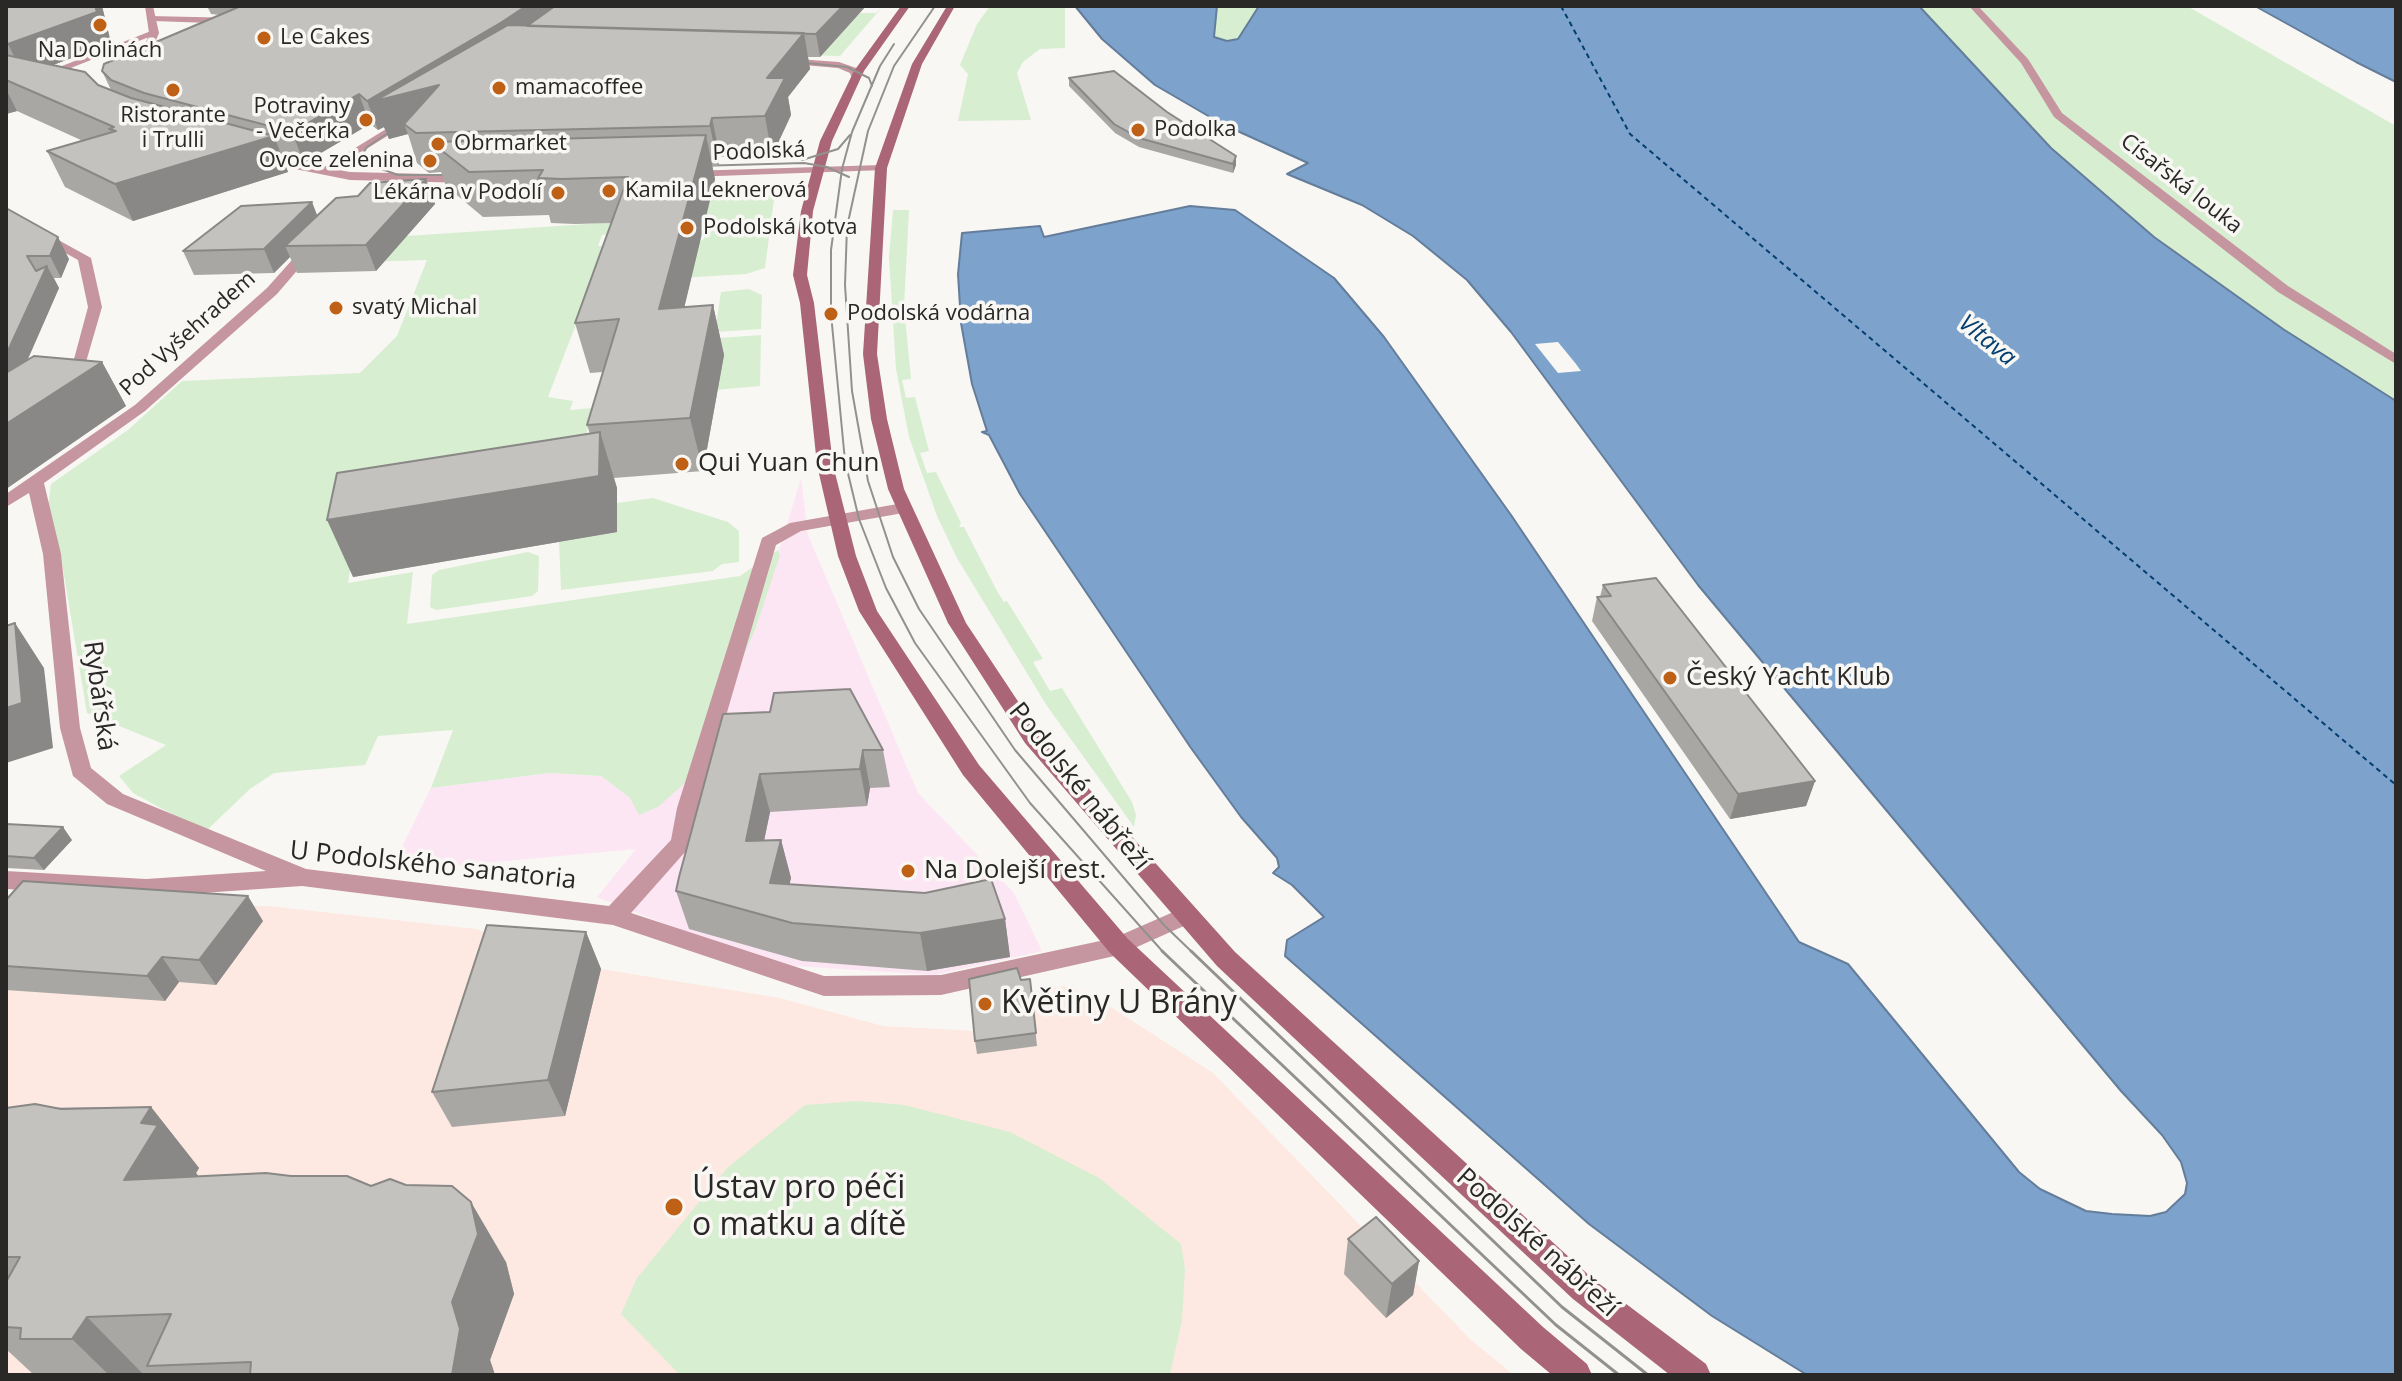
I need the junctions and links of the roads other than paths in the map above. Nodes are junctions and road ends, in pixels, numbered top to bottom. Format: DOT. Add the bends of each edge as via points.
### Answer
graph roads {
  1 [pos="149,6"];
  2 [pos="906,6"];
  3 [pos="951,6"];
  4 [pos="1973,6"];
  5 [pos="153,18"];
  6 [pos="256,22"];
  7 [pos="154,33"];
  8 [pos="767,61"];
  9 [pos="128,71"];
  10 [pos="856,77"];
  11 [pos="43,85"];
  12 [pos="421,111"];
  13 [pos="246,156"];
  14 [pos="881,168"];
  15 [pos="816,170"];
  16 [pos="322,172"];
  17 [pos="675,175"];
  18 [pos="381,178"];
  19 [pos="488,178"];
  20 [pos="367,193"];
  21 [pos="6,215"];
  22 [pos="323,235"];
  23 [pos="81,359"];
  24 [pos="2396,360"];
  25 [pos="35,482"];
  26 [pos="6,502"];
  27 [pos="903,508"];
  28 [pos="837,520"];
  29 [pos="302,877"];
  30 [pos="6,880"];
  31 [pos="1187,915"];
  32 [pos="614,916"];
  33 [pos="1119,946"];
  34 [pos="1576,1375"];
  35 [pos="1695,1375"];
  1 -- 5 [label="street"];
  2 -- 10 [label="main road"];
  3 -- 14 [label="main road, Podolské nábřeží" via="917,64"];
  4 -- 24 [label="street, Císařská louka" via="2025,61 2058,115 2283,289"];
  5 -- 6 [label="street"];
  5 -- 7 [label="street"];
  7 -- 9 [label="street"];
  7 -- 11 [label="street" via="28,81"];
  8 -- 10 [label="street" via="839,65 855,71"];
  10 -- 15 [label="main road"];
  12 -- 16 [label="street"];
  13 -- 16 [label="street"];
  14 -- 15 [label="street, Podolská"];
  14 -- 27 [label="main road, Podolské nábřeží" via="870,354 879,419"];
  15 -- 17 [label="street, Podolská"];
  15 -- 28 [label="main road" via="800,275"];
  16 -- 18 [label="street"];
  18 -- 19 [label="street"];
  18 -- 20 [label="street"];
  21 -- 23 [label="street" via="84,258 95,307"];
  22 -- 25 [label="street, Pod Vyšehradem" via="272,291 140,408"];
  25 -- 26 [label="street, Pod Vyšehradem"];
  25 -- 29 [label="street, Rybářská" via="52,554 70,728 81,771 115,799"];
  27 -- 28 [label="street"];
  27 -- 31 [label="main road, Podolské nábřeží" via="957,623 1032,738"];
  28 -- 32 [label="street" via="796,527 768,542 682,843"];
  28 -- 33 [label="main road" via="868,611 891,651 971,770"];
  29 -- 30 [label="street, U Podolského sanatoria" via="146,888"];
  29 -- 32 [label="street, U Podolského sanatoria"];
  31 -- 33 [label="street, U Podolského sanatoria"];
  31 -- 35 [label="main road, Podolské nábřeží" via="1226,959 1583,1289"];
  32 -- 33 [label="street, U Podolského sanatoria" via="824,986 941,985"];
  33 -- 34 [label="main road"];
}
